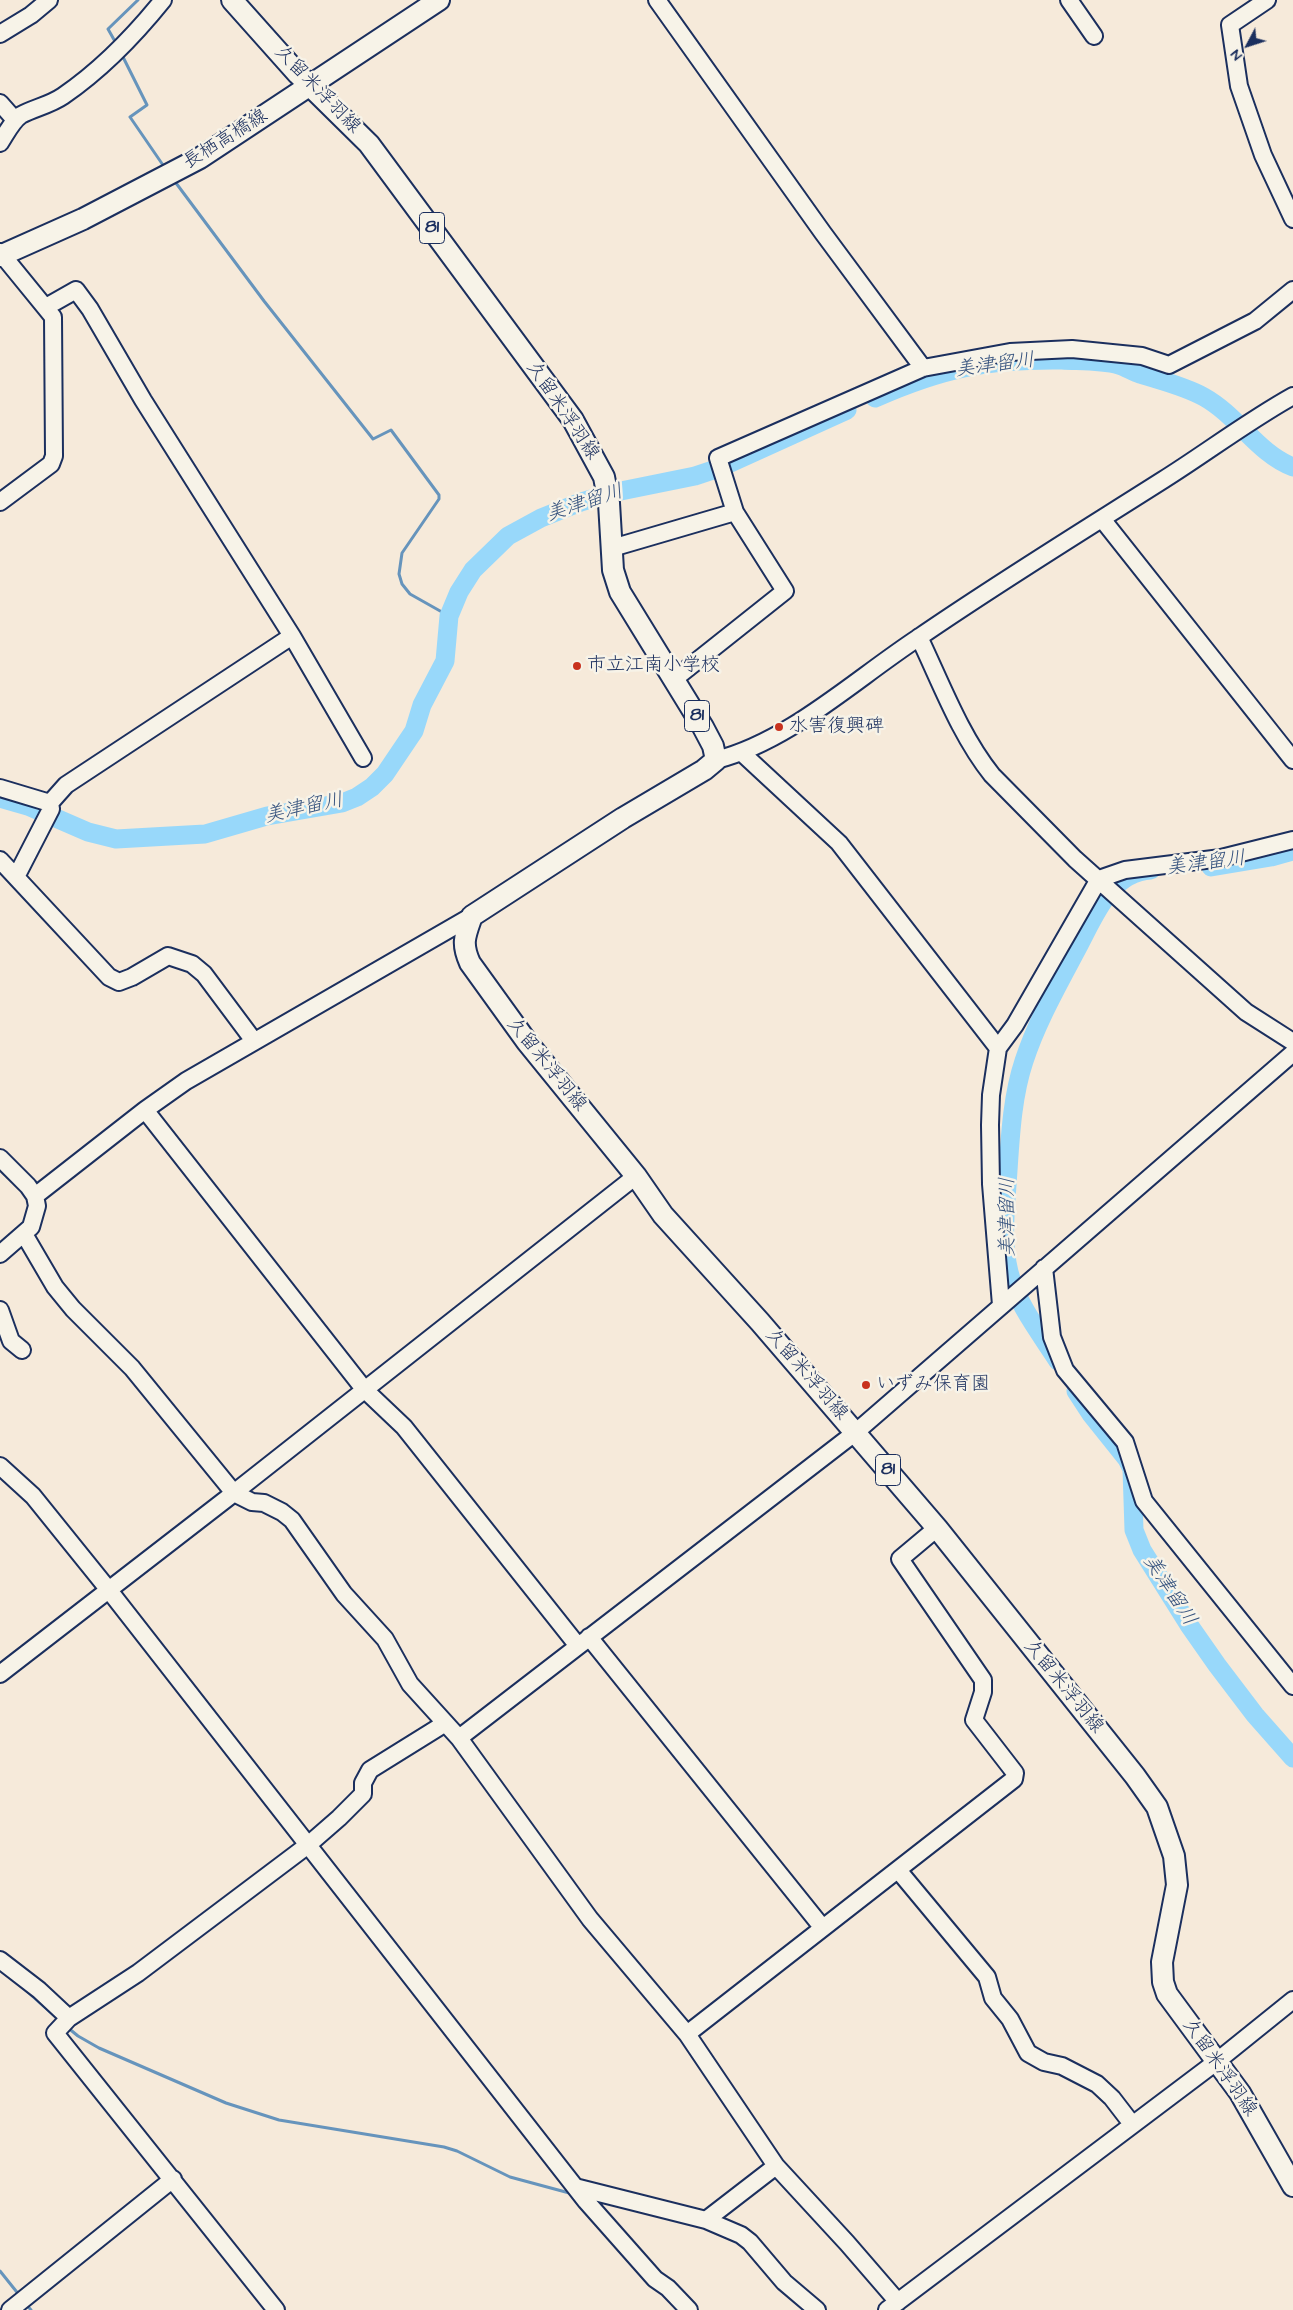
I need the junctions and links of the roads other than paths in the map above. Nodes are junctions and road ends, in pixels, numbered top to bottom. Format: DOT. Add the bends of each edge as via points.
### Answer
graph roads {
  1 [pos="49,0"];
  2 [pos="163,0"];
  3 [pos="232,0"];
  4 [pos="439,0"];
  5 [pos="657,0"];
  6 [pos="1068,0"];
  7 [pos="1267,0"];
  8 [pos="0,34"];
  9 [pos="1094,36"];
  10 [pos="312,85"];
  11 [pos="0,103"];
  12 [pos="15,120"];
  13 [pos="0,143"];
  14 [pos="1293,219"];
  15 [pos="1,254"];
  16 [pos="1293,290"];
  17 [pos="46,307"];
  18 [pos="923,368"];
  19 [pos="1293,396"];
  20 [pos="0,502"];
  21 [pos="733,504"];
  22 [pos="1102,519"];
  23 [pos="612,548"];
  24 [pos="292,636"];
  25 [pos="919,637"];
  26 [pos="673,680"];
  27 [pos="742,753"];
  28 [pos="363,758"];
  29 [pos="716,760"];
  30 [pos="1293,760"];
  31 [pos="0,788"];
  32 [pos="50,806"];
  33 [pos="1293,840"];
  34 [pos="0,860"];
  35 [pos="16,877"];
  36 [pos="1101,881"];
  37 [pos="472,916"];
  38 [pos="254,1041"];
  39 [pos="1293,1042"];
  40 [pos="998,1048"];
  41 [pos="1293,1053"];
  42 [pos="145,1110"];
  43 [pos="0,1158"];
  44 [pos="636,1176"];
  45 [pos="35,1196"];
  46 [pos="24,1234"];
  47 [pos="0,1254"];
  48 [pos="1039,1273"];
  49 [pos="1001,1305"];
  50 [pos="0,1310"];
  51 [pos="22,1350"];
  52 [pos="364,1389"];
  53 [pos="856,1432"];
  54 [pos="0,1466"];
  55 [pos="235,1493"];
  56 [pos="937,1528"];
  57 [pos="108,1589"];
  58 [pos="584,1642"];
  59 [pos="0,1674"];
  60 [pos="1293,1686"];
  61 [pos="444,1724"];
  62 [pos="459,1738"];
  63 [pos="308,1845"];
  64 [pos="898,1870"];
  65 [pos="822,1927"];
  66 [pos="0,1960"];
  67 [pos="1293,2000"];
  68 [pos="65,2022"];
  69 [pos="686,2034"];
  70 [pos="1216,2062"];
  71 [pos="1132,2124"];
  72 [pos="776,2166"];
  73 [pos="173,2179"];
  74 [pos="1293,2186"];
  75 [pos="580,2193"];
  76 [pos="706,2220"];
  77 [pos="18,2303"];
  78 [pos="893,2306"];
  79 [pos="276,2310"];
  80 [pos="690,2310"];
  81 [pos="817,2310"];
  1 -- 8 [label="street"];
  2 -- 12 [label="street" via="141,27 95,72 62,96"];
  3 -- 10 [label="main road, 久留米浮羽線 / 81" via="298,74"];
  4 -- 10 [label="main road, 長栖高橋線"];
  5 -- 18 [label="street" via="822,233"];
  6 -- 9 [label="street"];
  7 -- 14 [label="street" via="1230,25 1238,86 1263,154"];
  10 -- 15 [label="main road, 長栖高橋線" via="200,158 83,219"];
  10 -- 23 [label="main road, 久留米浮羽線 / 81" via="369,144 573,420 604,477"];
  11 -- 12 [label="street"];
  12 -- 13 [label="street"];
  15 -- 17 [label="street"];
  16 -- 18 [label="street" via="1255,321 1169,365 1142,356 1072,349 1010,352"];
  17 -- 20 [label="street" via="53,316 54,456 51,464"];
  17 -- 24 [label="street" via="76,290"];
  18 -- 21 [label="street" via="718,458"];
  19 -- 22 [label="street"];
  21 -- 23 [label="street"];
  21 -- 26 [label="street" via="785,591"];
  22 -- 25 [label="street"];
  22 -- 30 [label="street"];
  23 -- 26 [label="main road, 久留米浮羽線 / 81" via="613,570 620,592"];
  24 -- 28 [label="street"];
  24 -- 32 [label="street" via="66,785"];
  25 -- 27 [label="street" via="799,723"];
  25 -- 36 [label="street" via="981,762 1017,802"];
  26 -- 29 [label="main road, 久留米浮羽線 / 81" via="703,727"];
  27 -- 29 [label="street"];
  27 -- 40 [label="street" via="839,844"];
  29 -- 37 [label="main road"];
  31 -- 32 [label="street"];
  32 -- 35 [label="street"];
  33 -- 36 [label="street" via="1222,858 1125,870"];
  34 -- 35 [label="street"];
  35 -- 38 [label="street" via="109,977 119,982 168,956 192,964 204,974"];
  36 -- 39 [label="street" via="1246,1012"];
  36 -- 40 [label="street"];
  37 -- 38 [label="street"];
  37 -- 44 [label="main road, 久留米浮羽線 / 81" via="464,939 464,950 470,963 527,1042"];
  38 -- 42 [label="street" via="186,1081"];
  40 -- 49 [label="street" via="991,1095 990,1155"];
  41 -- 48 [label="street"];
  42 -- 45 [label="street"];
  42 -- 52 [label="street"];
  43 -- 45 [label="street"];
  44 -- 52 [label="street"];
  44 -- 53 [label="main road, 久留米浮羽線 / 81" via="663,1215"];
  45 -- 46 [label="street" via="36,1214"];
  46 -- 47 [label="street"];
  46 -- 55 [label="street" via="67,1302 132,1368"];
  48 -- 49 [label="street"];
  48 -- 60 [label="street" via="1052,1336 1065,1370 1125,1442 1144,1501"];
  49 -- 53 [label="street"];
  50 -- 51 [label="street" via="11,1340"];
  52 -- 55 [label="street"];
  52 -- 58 [label="street" via="404,1427"];
  53 -- 56 [label="main road, 久留米浮羽線 / 81"];
  53 -- 58 [label="street"];
  54 -- 57 [label="street" via="33,1496"];
  55 -- 57 [label="street"];
  55 -- 61 [label="street" via="252,1502 264,1503 292,1520 344,1594 385,1639 410,1684"];
  56 -- 64 [label="street" via="900,1558 983,1680 983,1692 974,1720 1015,1773 1014,1779"];
  56 -- 70 [label="main road, 久留米浮羽線 / 81" via="1157,1808 1174,1856 1178,1885 1162,1962 1163,1982 1167,1994"];
  57 -- 59 [label="street"];
  57 -- 63 [label="street"];
  58 -- 62 [label="street"];
  58 -- 65 [label="street"];
  61 -- 62 [label="street"];
  61 -- 63 [label="street" via="370,1770 363,1783 363,1794"];
  62 -- 69 [label="street" via="590,1919"];
  63 -- 68 [label="street" via="138,1973"];
  63 -- 75 [label="street"];
  64 -- 65 [label="street"];
  64 -- 71 [label="street" via="987,1977 993,1998 1010,2019 1028,2052 1097,2084"];
  65 -- 69 [label="street"];
  66 -- 68 [label="street" via="39,1990"];
  67 -- 70 [label="street"];
  68 -- 73 [label="street" via="55,2033"];
  69 -- 72 [label="street"];
  70 -- 71 [label="street"];
  70 -- 74 [label="main road, 久留米浮羽線 / 81" via="1240,2093"];
  71 -- 78 [label="street"];
  72 -- 76 [label="street"];
  72 -- 78 [label="street" via="848,2243"];
  73 -- 77 [label="street"];
  73 -- 79 [label="street"];
  75 -- 76 [label="street"];
  75 -- 80 [label="street" via="655,2279"];
  76 -- 81 [label="street" via="742,2235 784,2282"];
}
